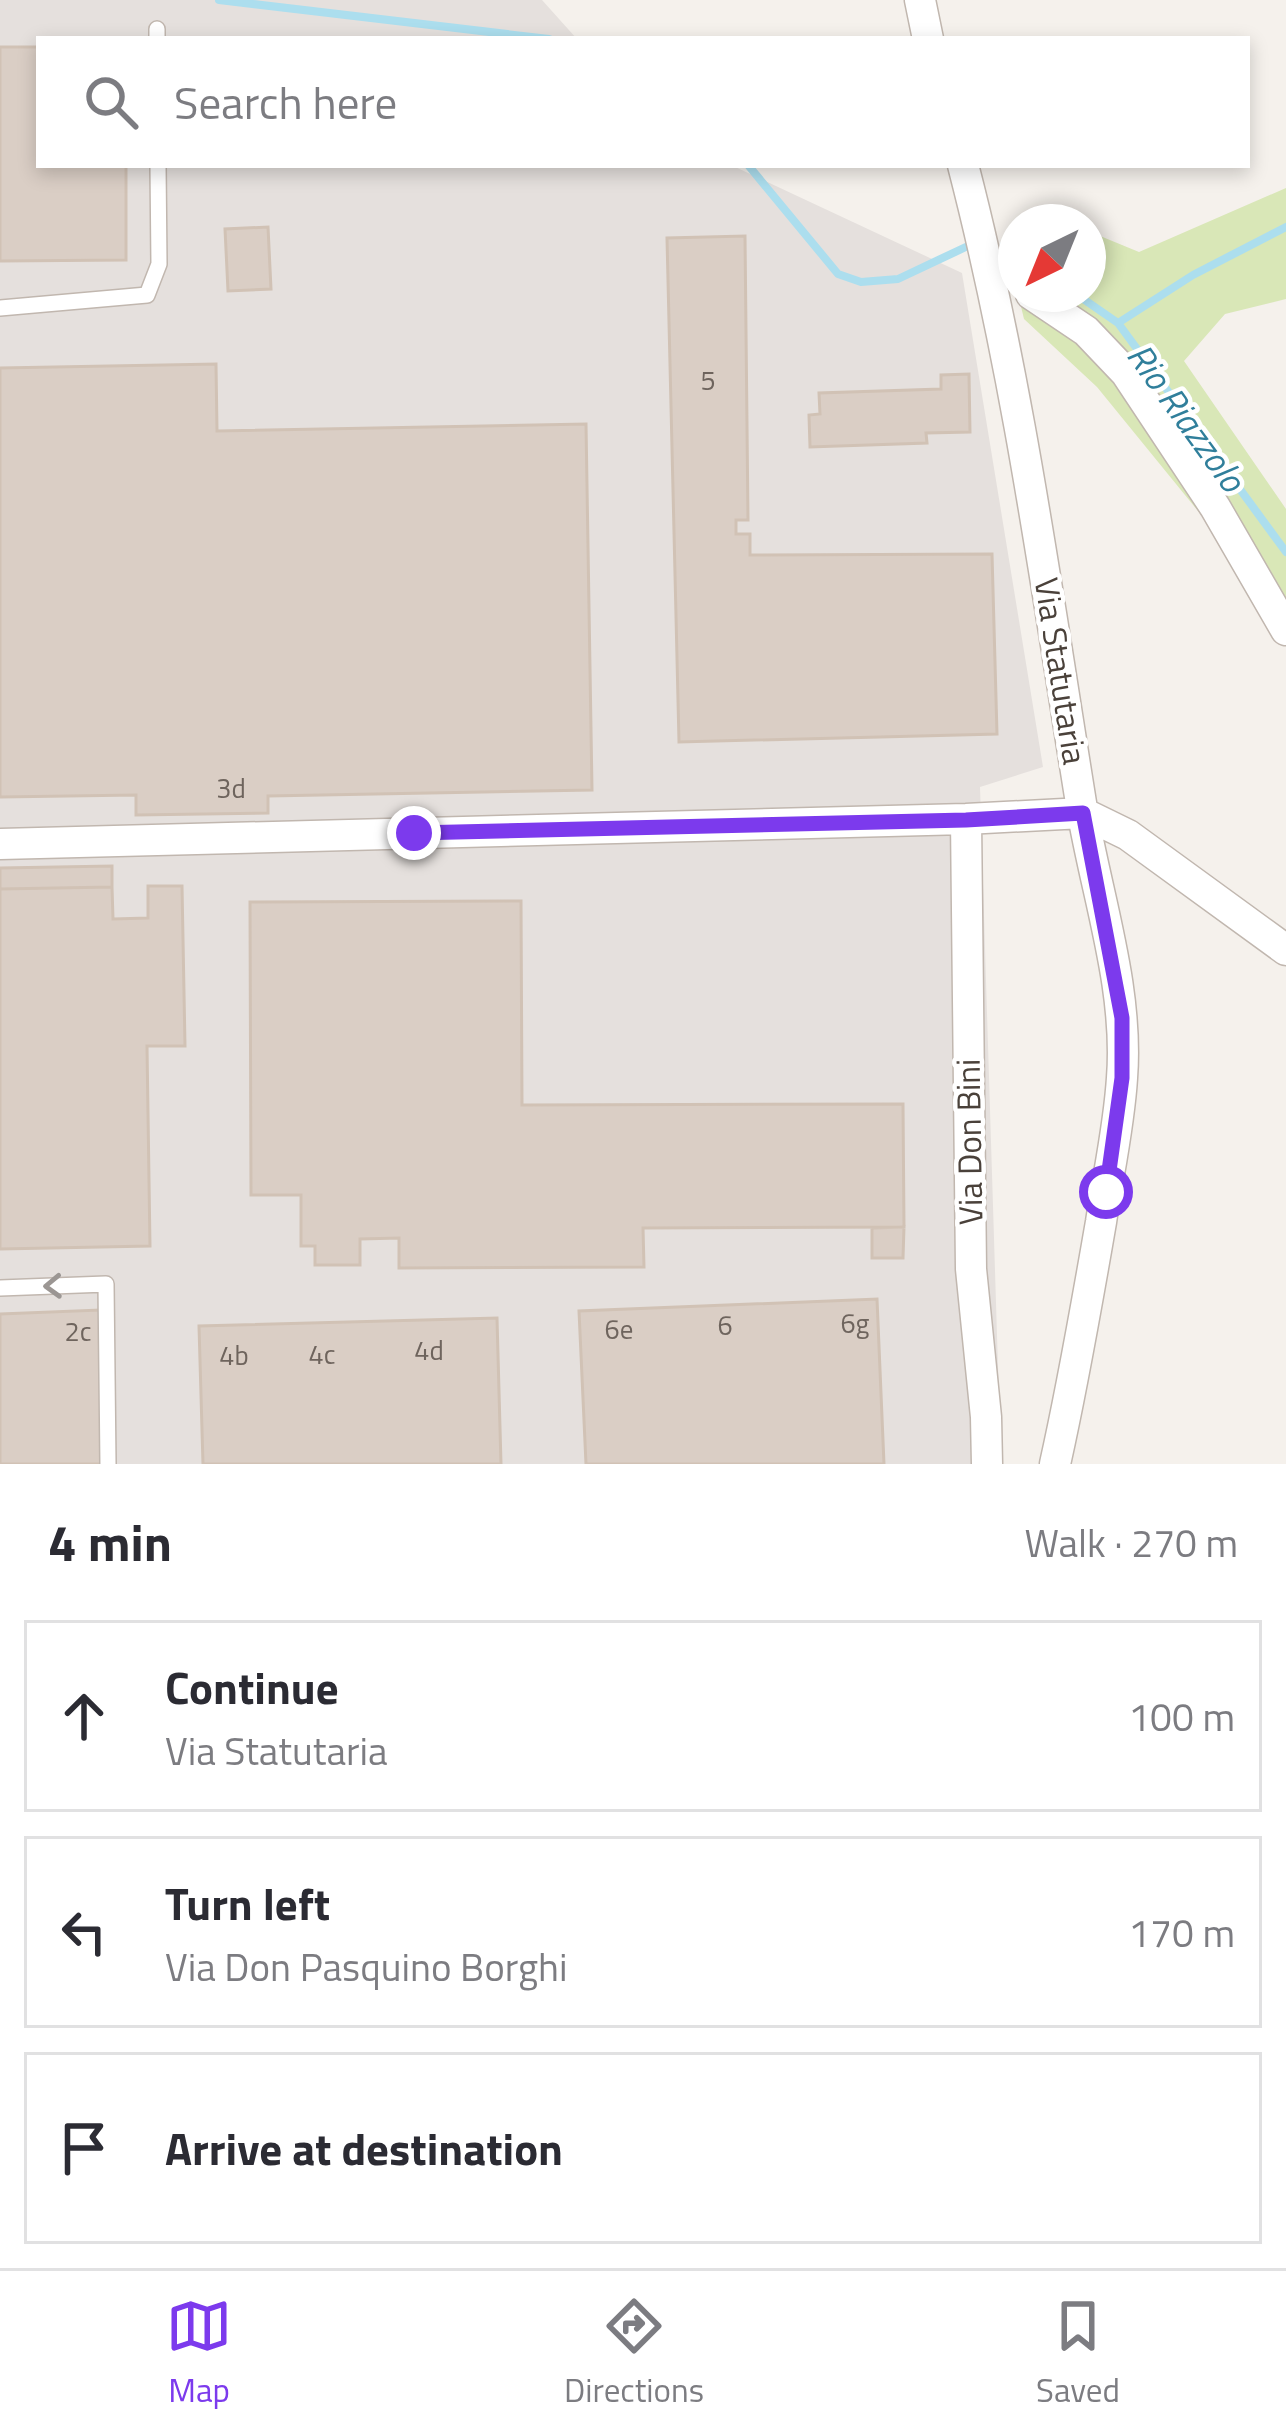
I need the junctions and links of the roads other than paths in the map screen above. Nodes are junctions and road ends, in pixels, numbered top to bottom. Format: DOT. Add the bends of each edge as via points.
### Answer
graph roads {
  1 [pos="920,0"];
  2 [pos="927,36"];
  3 [pos="158,168"];
  4 [pos="963,168"];
  5 [pos="989,266"];
  6 [pos="998,272"];
  7 [pos="0,308"];
  8 [pos="1058,312"];
  9 [pos="1286,630"];
  10 [pos="1083,813"];
  11 [pos="966,820"];
  12 [pos="0,844"];
  13 [pos="1286,950"];
  14 [pos="0,1288"];
  15 [pos="108,1464"];
  16 [pos="987,1464"];
  17 [pos="1055,1464"];
  1 -- 2 [label="street"];
  3 -- 7 [label="lane" via="159,264 147,295"];
  4 -- 5 [label="street, Via Statutaria"];
  5 -- 6 [label="street"];
  5 -- 10 [label="street, Via Statutaria"];
  8 -- 9 [label="street" via="1126,373"];
  10 -- 11 [label="street"];
  10 -- 13 [label="street" via="1128,835"];
  10 -- 17 [label="street, Via Statutaria" via="1122,1018 1122,1078"];
  11 -- 12 [label="street"];
  11 -- 16 [label="street, Via Don Bini" via="971,1269"];
  15 -- 14 [label="lane, one-way" via="106,1284"];
}
